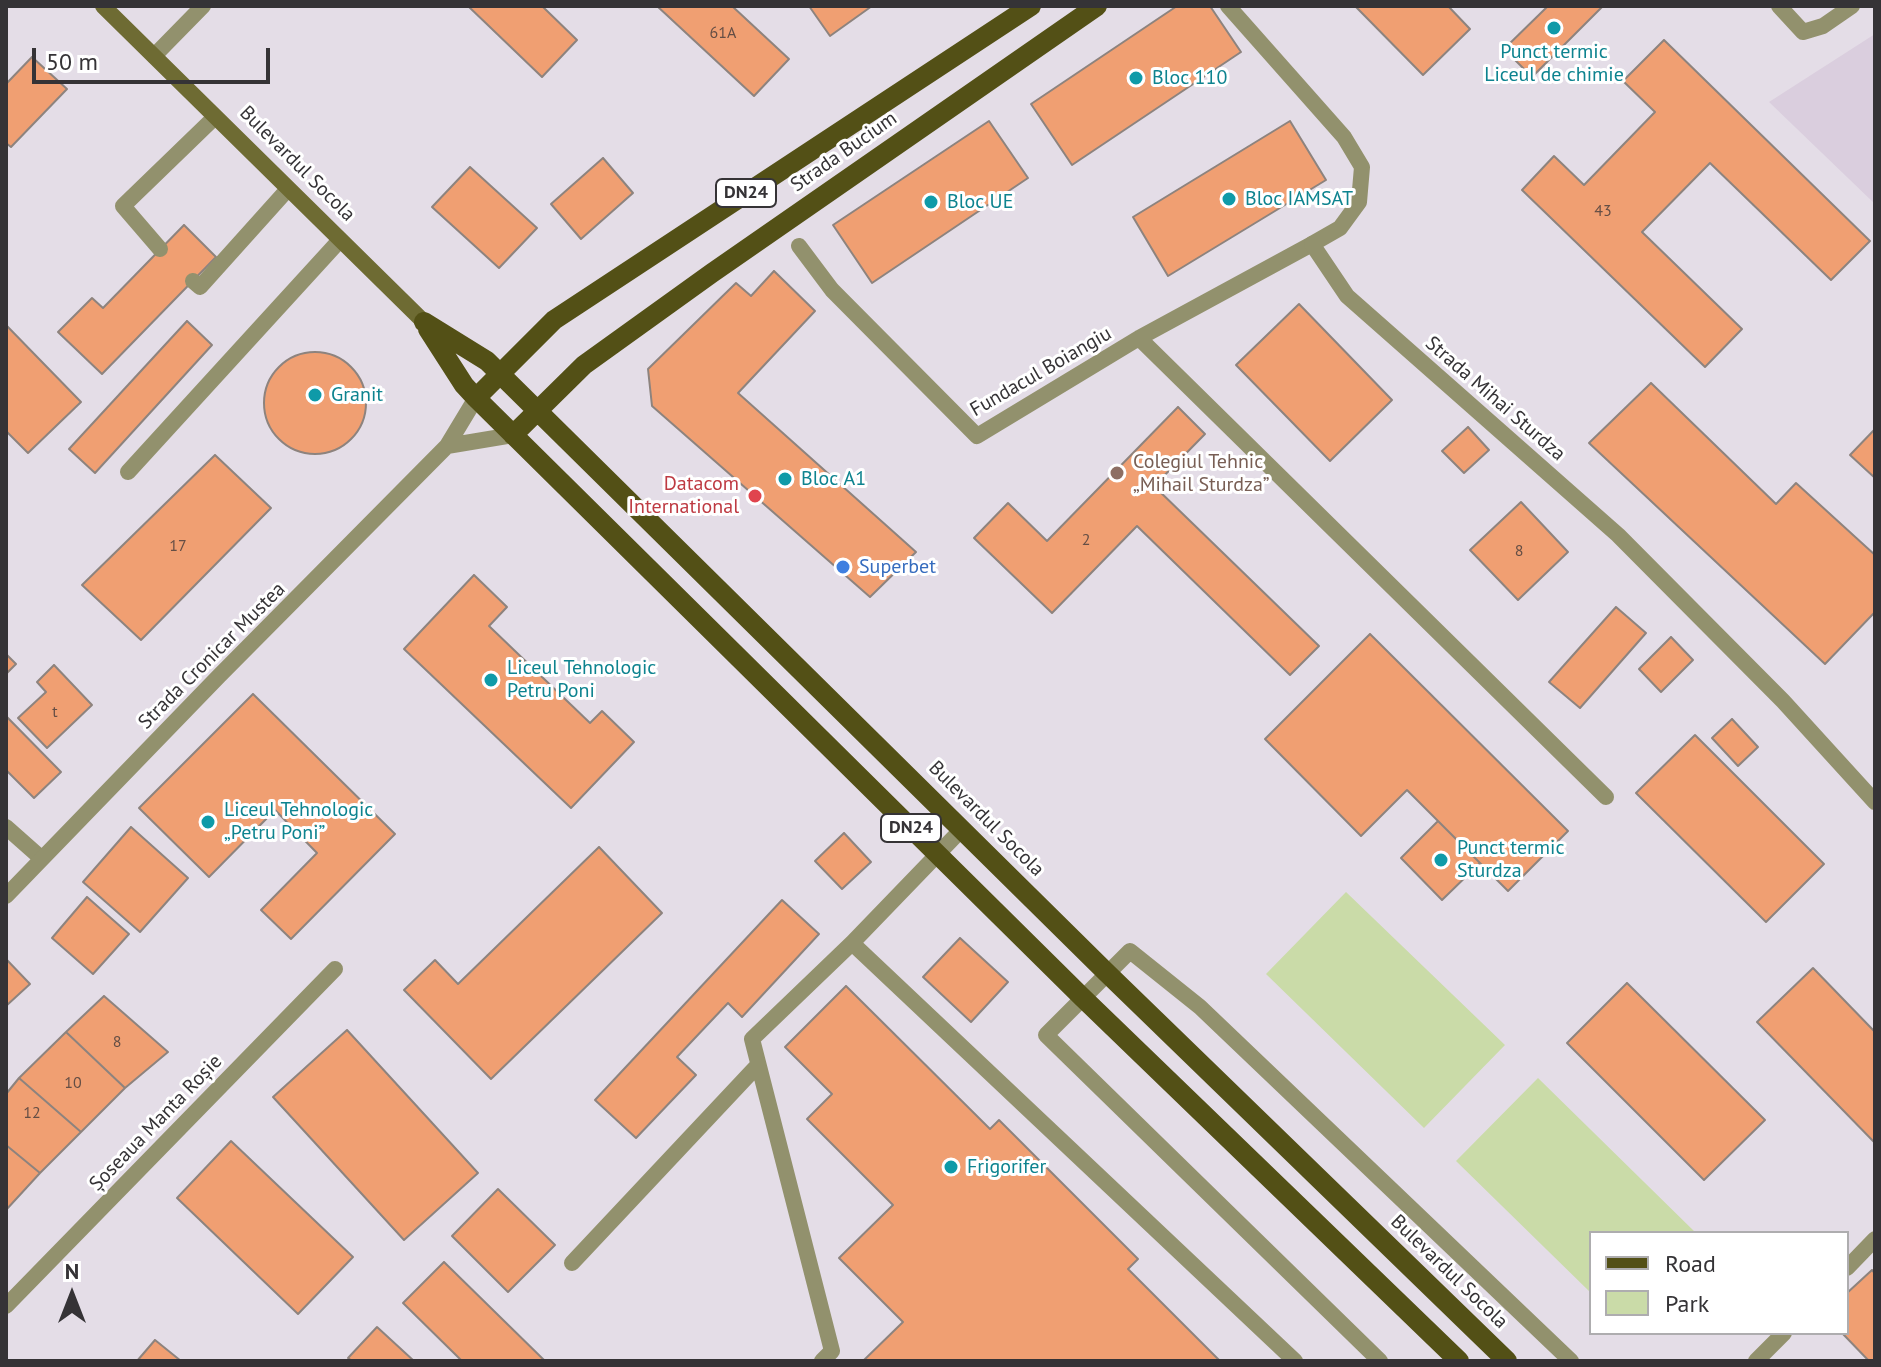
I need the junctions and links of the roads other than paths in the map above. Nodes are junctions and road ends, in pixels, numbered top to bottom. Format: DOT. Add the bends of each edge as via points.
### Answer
graph roads {
  1 [pos="103,6"];
  2 [pos="203,6"];
  3 [pos="1031,6"];
  4 [pos="1097,6"];
  5 [pos="1228,6"];
  6 [pos="1779,6"];
  7 [pos="1852,6"];
  8 [pos="154,56"];
  9 [pos="215,117"];
  10 [pos="288,189"];
  11 [pos="340,240"];
  12 [pos="1312,244"];
  13 [pos="799,246"];
  14 [pos="160,249"];
  15 [pos="193,281"];
  16 [pos="424,322"];
  17 [pos="1139,338"];
  18 [pos="500,374"];
  19 [pos="476,398"];
  20 [pos="537,411"];
  21 [pos="513,435"];
  22 [pos="447,446"];
  23 [pos="128,472"];
  24 [pos="1606,797"];
  25 [pos="1875,802"];
  26 [pos="6,827"];
  27 [pos="962,829"];
  28 [pos="937,854"];
  29 [pos="41,858"];
  30 [pos="6,896"];
  31 [pos="852,943"];
  32 [pos="335,969"];
  33 [pos="1107,973"];
  34 [pos="1083,998"];
  35 [pos="758,1065"];
  36 [pos="1875,1239"];
  37 [pos="572,1263"];
  38 [pos="1849,1266"];
  39 [pos="6,1306"];
  40 [pos="1782,1335"];
  41 [pos="822,1361"];
  42 [pos="1295,1361"];
  43 [pos="1380,1361"];
  44 [pos="1459,1361"];
  45 [pos="1507,1361"];
  46 [pos="1571,1361"];
  47 [pos="1756,1361"];
  1 -- 8 [label="main road, Bulevardul Socola / DN24"];
  2 -- 8 [label="street"];
  3 -- 18 [label="main road, Strada Bucium / DN24" via="554,320"];
  4 -- 20 [label="main road, Strada Bucium / DN24" via="584,365"];
  5 -- 12 [label="street" via="1344,137 1362,167 1359,202 1340,228"];
  6 -- 7 [label="street" via="1803,32 1823,26"];
  8 -- 9 [label="main road, Bulevardul Socola / DN24"];
  9 -- 10 [label="main road, Bulevardul Socola / DN24"];
  9 -- 14 [label="street" via="123,206"];
  10 -- 11 [label="main road, Bulevardul Socola / DN24"];
  10 -- 15 [label="street" via="200,287"];
  11 -- 16 [label="main road, Bulevardul Socola / DN24"];
  11 -- 23 [label="street"];
  12 -- 17 [label="street, Fundacul Boiangiu"];
  12 -- 25 [label="street, Strada Mihai Sturdza" via="1347,296 1618,535"];
  13 -- 17 [label="street, Fundacul Boiangiu" via="832,290 977,436"];
  16 -- 18 [label="main road, Bulevardul Socola / DN24"];
  16 -- 19 [label="main road, Bulevardul Socola / DN24"];
  17 -- 24 [label="street"];
  18 -- 19 [label="main road, Strada Bucium / DN24"];
  18 -- 20 [label="main road, Bulevardul Socola / DN24"];
  19 -- 21 [label="main road, Bulevardul Socola / DN24"];
  19 -- 22 [label="street, Strada Cronicar Mustea"];
  20 -- 21 [label="main road, Strada Bucium / DN24"];
  20 -- 27 [label="main road, Bulevardul Socola / DN24"];
  21 -- 22 [label="street"];
  21 -- 28 [label="main road, Bulevardul Socola / DN24"];
  22 -- 29 [label="street, Strada Cronicar Mustea"];
  26 -- 29 [label="street"];
  27 -- 28 [label="street"];
  27 -- 33 [label="main road, Bulevardul Socola / DN24"];
  28 -- 31 [label="street"];
  28 -- 34 [label="main road, Bulevardul Socola / DN24"];
  29 -- 30 [label="street, Strada Cronicar Mustea"];
  31 -- 35 [label="street" via="752,1039"];
  31 -- 42 [label="street"];
  32 -- 39 [label="street, Șoseaua Manta Roșie"];
  33 -- 34 [label="street"];
  33 -- 45 [label="main road, Bulevardul Socola / DN24"];
  33 -- 46 [label="street" via="1130,951 1200,1007"];
  34 -- 43 [label="street" via="1046,1035"];
  34 -- 44 [label="main road, Bulevardul Socola / DN24"];
  35 -- 37 [label="street"];
  35 -- 41 [label="street" via="832,1351"];
  36 -- 38 [label="street"];
  40 -- 47 [label="street"];
}
